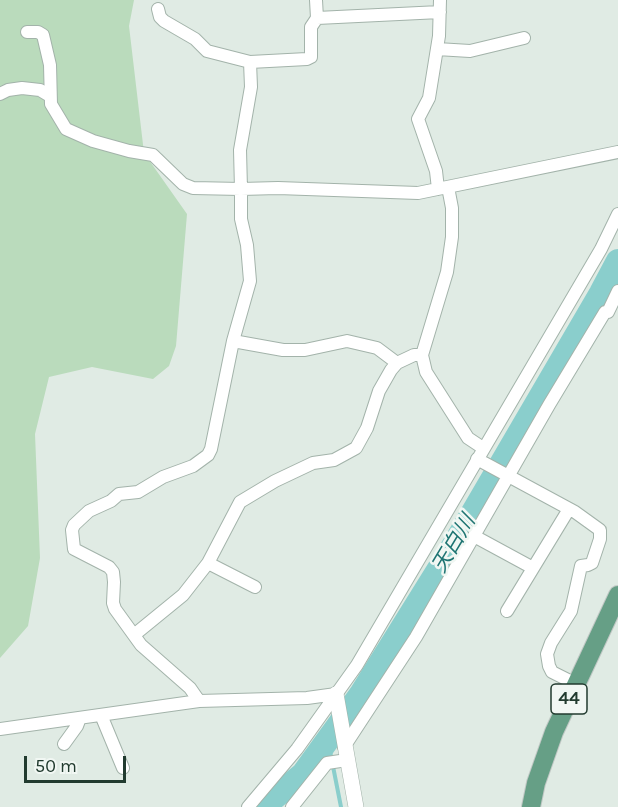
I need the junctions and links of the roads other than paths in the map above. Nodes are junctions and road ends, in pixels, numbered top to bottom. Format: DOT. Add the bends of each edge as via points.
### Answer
graph roads {
  1 [pos="316,0"];
  2 [pos="440,6"];
  3 [pos="158,9"];
  4 [pos="317,18"];
  5 [pos="27,32"];
  6 [pos="524,38"];
  7 [pos="437,49"];
  8 [pos="250,62"];
  9 [pos="0,94"];
  10 [pos="50,96"];
  11 [pos="618,152"];
  12 [pos="443,188"];
  13 [pos="241,189"];
  14 [pos="618,214"];
  15 [pos="618,291"];
  16 [pos="233,341"];
  17 [pos="422,355"];
  18 [pos="397,363"];
  19 [pos="481,457"];
  20 [pos="508,476"];
  21 [pos="569,510"];
  22 [pos="474,536"];
  23 [pos="208,563"];
  24 [pos="533,568"];
  25 [pos="255,587"];
  26 [pos="618,595"];
  27 [pos="507,611"];
  28 [pos="134,635"];
  29 [pos="576,684"];
  30 [pos="336,694"];
  31 [pos="200,701"];
  32 [pos="101,715"];
  33 [pos="80,718"];
  34 [pos="0,729"];
  35 [pos="64,744"];
  36 [pos="344,756"];
  37 [pos="123,768"];
  38 [pos="248,807"];
  39 [pos="292,807"];
  40 [pos="356,807"];
  41 [pos="531,807"];
  1 -- 4 [label="street"];
  2 -- 4 [label="street"];
  2 -- 7 [label="street"];
  3 -- 8 [label="street" via="164,21 207,51"];
  4 -- 8 [label="street" via="312,27 312,57"];
  5 -- 10 [label="street" via="43,34 50,65"];
  6 -- 7 [label="street" via="470,51"];
  7 -- 12 [label="street" via="429,98 418,119"];
  8 -- 13 [label="street" via="251,87 240,150"];
  9 -- 10 [label="street" via="22,88 40,90"];
  10 -- 13 [label="street" via="66,129 129,151 153,154 183,184 193,188"];
  11 -- 12 [label="street"];
  12 -- 13 [label="street" via="401,193"];
  12 -- 17 [label="street" via="452,208 452,237 447,272"];
  13 -- 16 [label="street" via="250,281"];
  14 -- 19 [label="street"];
  15 -- 20 [label="street"];
  16 -- 18 [label="street" via="305,350 347,341 377,348"];
  16 -- 28 [label="street" via="208,455 138,492 119,494 89,511 72,530 74,549 113,572 115,609"];
  17 -- 18 [label="street"];
  17 -- 19 [label="street" via="426,372"];
  18 -- 23 [label="street" via="379,392 356,448 334,460 313,463 240,502"];
  19 -- 20 [label="street"];
  19 -- 30 [label="street"];
  20 -- 21 [label="street"];
  20 -- 22 [label="street"];
  21 -- 24 [label="street"];
  21 -- 29 [label="street" via="600,530 592,563 582,566 571,611 548,654 552,672"];
  22 -- 24 [label="street"];
  22 -- 36 [label="street"];
  23 -- 25 [label="street"];
  23 -- 28 [label="street" via="183,595"];
  24 -- 27 [label="street"];
  26 -- 29 [label="main road, 44"];
  28 -- 31 [label="street"];
  29 -- 41 [label="main road, 44" via="543,760"];
  30 -- 31 [label="street" via="307,699"];
  30 -- 36 [label="street"];
  30 -- 38 [label="street" via="297,749"];
  31 -- 32 [label="street"];
  32 -- 33 [label="street"];
  32 -- 37 [label="street"];
  33 -- 34 [label="street"];
  33 -- 35 [label="street"];
  36 -- 39 [label="street" via="327,763"];
  36 -- 40 [label="street"];
}
